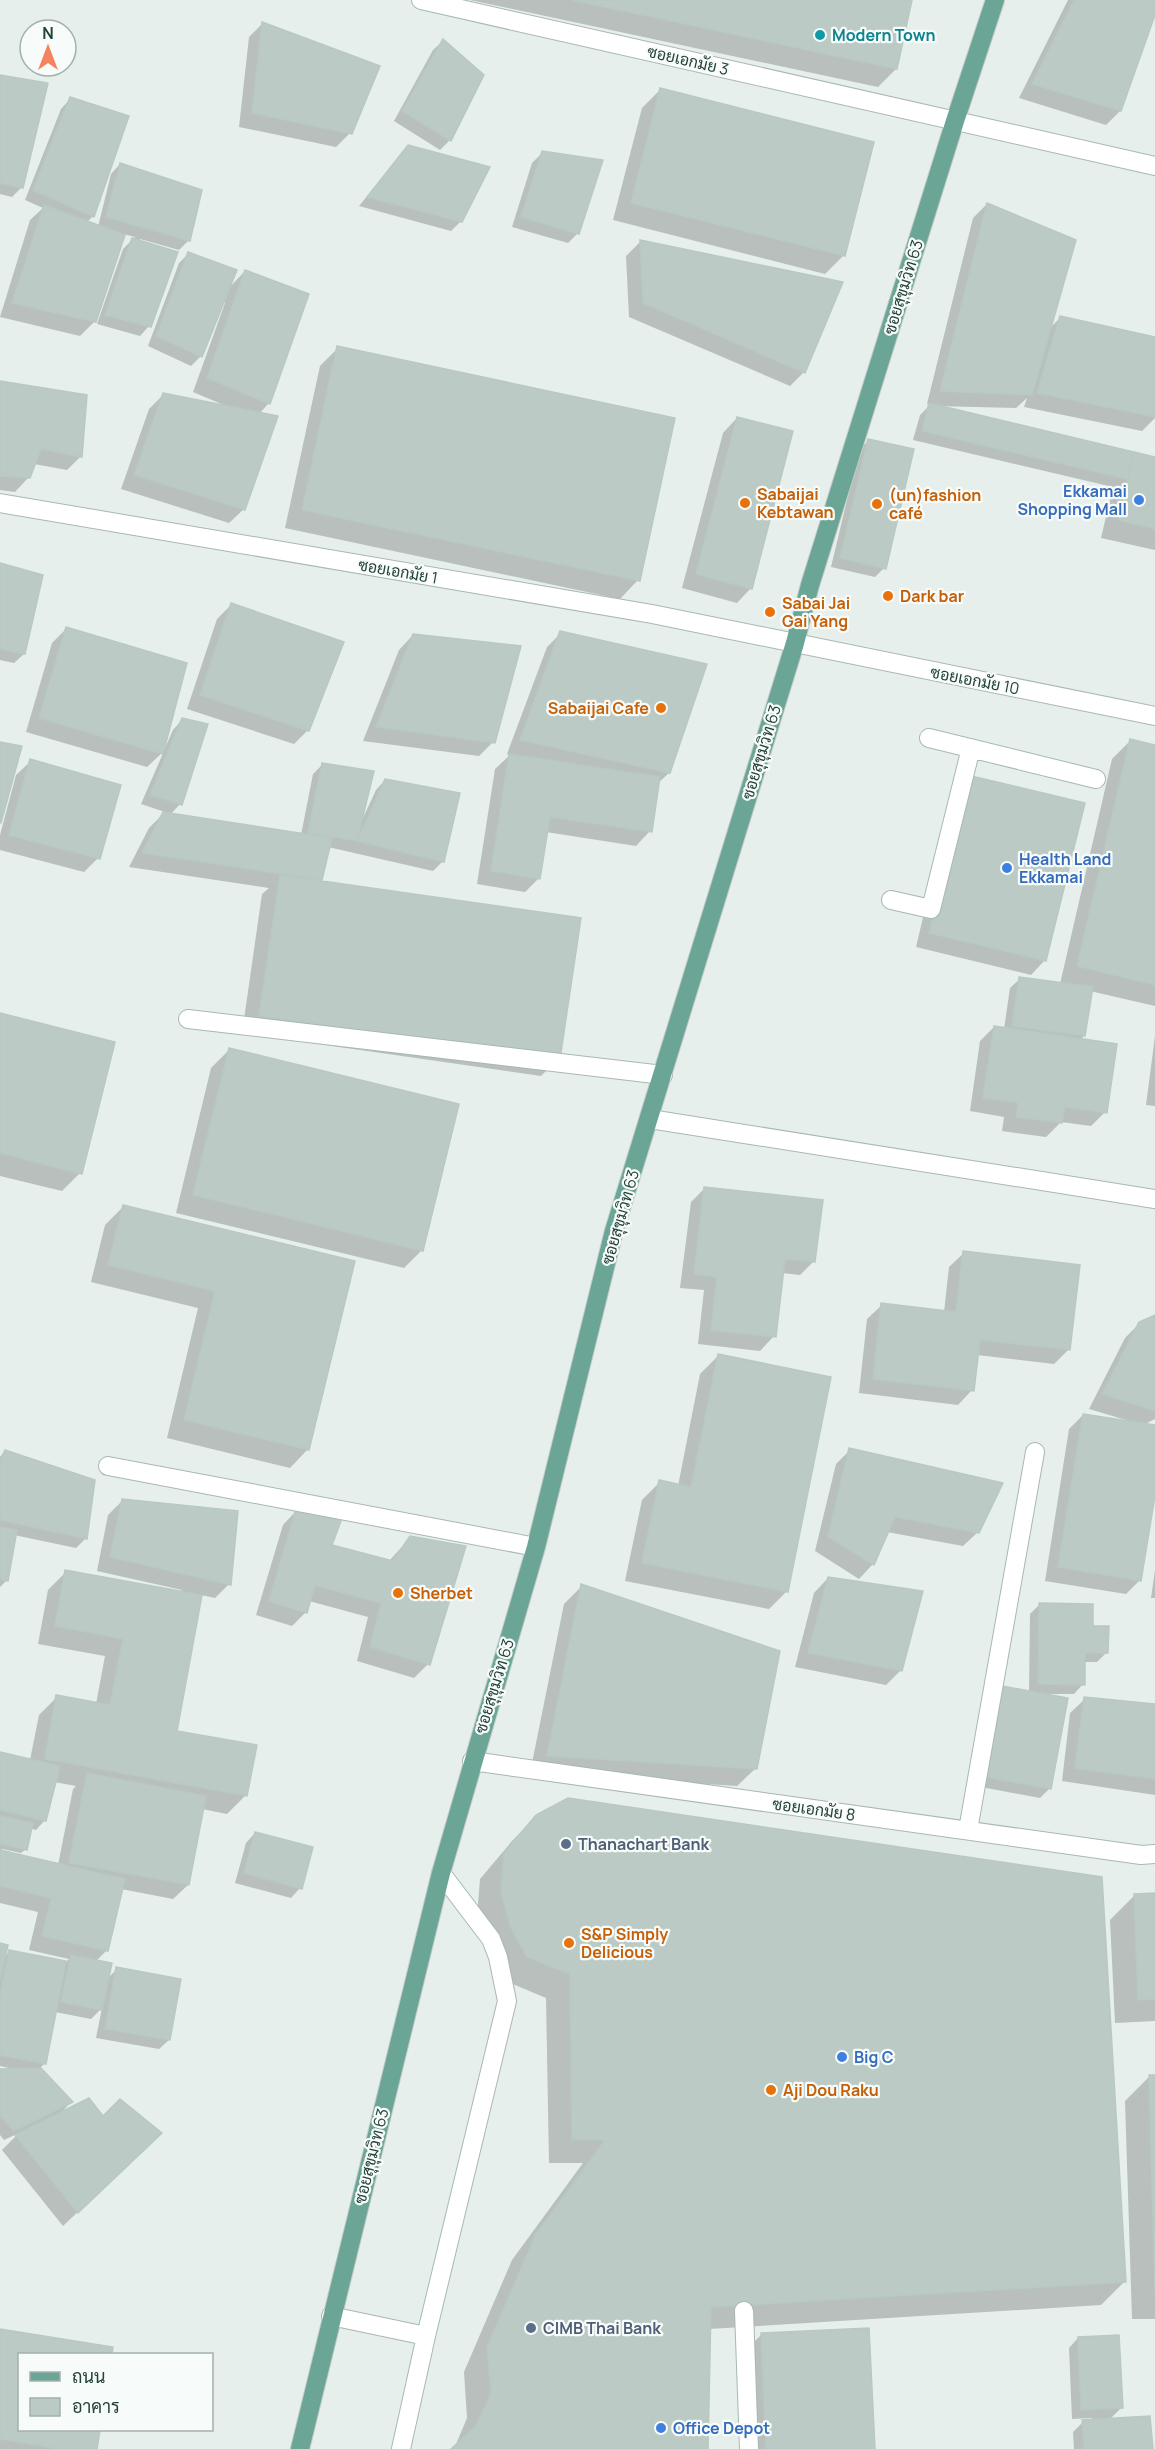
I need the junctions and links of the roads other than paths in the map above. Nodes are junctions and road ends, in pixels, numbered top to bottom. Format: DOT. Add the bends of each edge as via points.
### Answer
graph roads {
  1 [pos="421,0"];
  2 [pos="995,0"];
  3 [pos="955,121"];
  4 [pos="1155,166"];
  5 [pos="0,503"];
  6 [pos="795,643"];
  7 [pos="1155,716"];
  8 [pos="929,738"];
  9 [pos="971,747"];
  10 [pos="1096,779"];
  11 [pos="891,900"];
  12 [pos="188,1019"];
  13 [pos="663,1075"];
  14 [pos="650,1119"];
  15 [pos="1155,1199"];
  16 [pos="1035,1452"];
  17 [pos="108,1466"];
  18 [pos="536,1547"];
  19 [pos="472,1761"];
  20 [pos="968,1830"];
  21 [pos="1155,1854"];
  22 [pos="441,1874"];
  23 [pos="744,2311"];
  24 [pos="331,2316"];
  25 [pos="426,2336"];
  26 [pos="300,2449"];
  27 [pos="402,2449"];
  28 [pos="749,2449"];
  1 -- 3 [label="street, ซอยเอกมัย 3"];
  2 -- 3 [label="main road, ซอยสุขุมวิท 63"];
  3 -- 4 [label="street, ซอยเอกมัย 3"];
  3 -- 6 [label="main road, ซอยสุขุมวิท 63"];
  5 -- 6 [label="street, ซอยเอกมัย 1" via="651,614"];
  6 -- 7 [label="street, ซอยเอกมัย 10"];
  6 -- 13 [label="main road, ซอยสุขุมวิท 63"];
  8 -- 9 [label="street"];
  9 -- 10 [label="street"];
  9 -- 11 [label="street" via="931,909"];
  12 -- 13 [label="street"];
  13 -- 14 [label="main road, ซอยสุขุมวิท 63"];
  14 -- 15 [label="street"];
  14 -- 18 [label="main road, ซอยสุขุมวิท 63" via="614,1231"];
  16 -- 20 [label="street"];
  17 -- 18 [label="street"];
  18 -- 19 [label="main road, ซอยสุขุมวิท 63"];
  19 -- 20 [label="street, ซอยเอกมัย 8"];
  19 -- 22 [label="main road, ซอยสุขุมวิท 63"];
  20 -- 21 [label="street, ซอยเอกมัย 8" via="1141,1856"];
  22 -- 24 [label="main road, ซอยสุขุมวิท 63"];
  22 -- 25 [label="street" via="491,1939 507,2001"];
  23 -- 28 [label="street"];
  24 -- 25 [label="street"];
  24 -- 26 [label="main road, ซอยสุขุมวิท 63"];
  25 -- 27 [label="street"];
}
